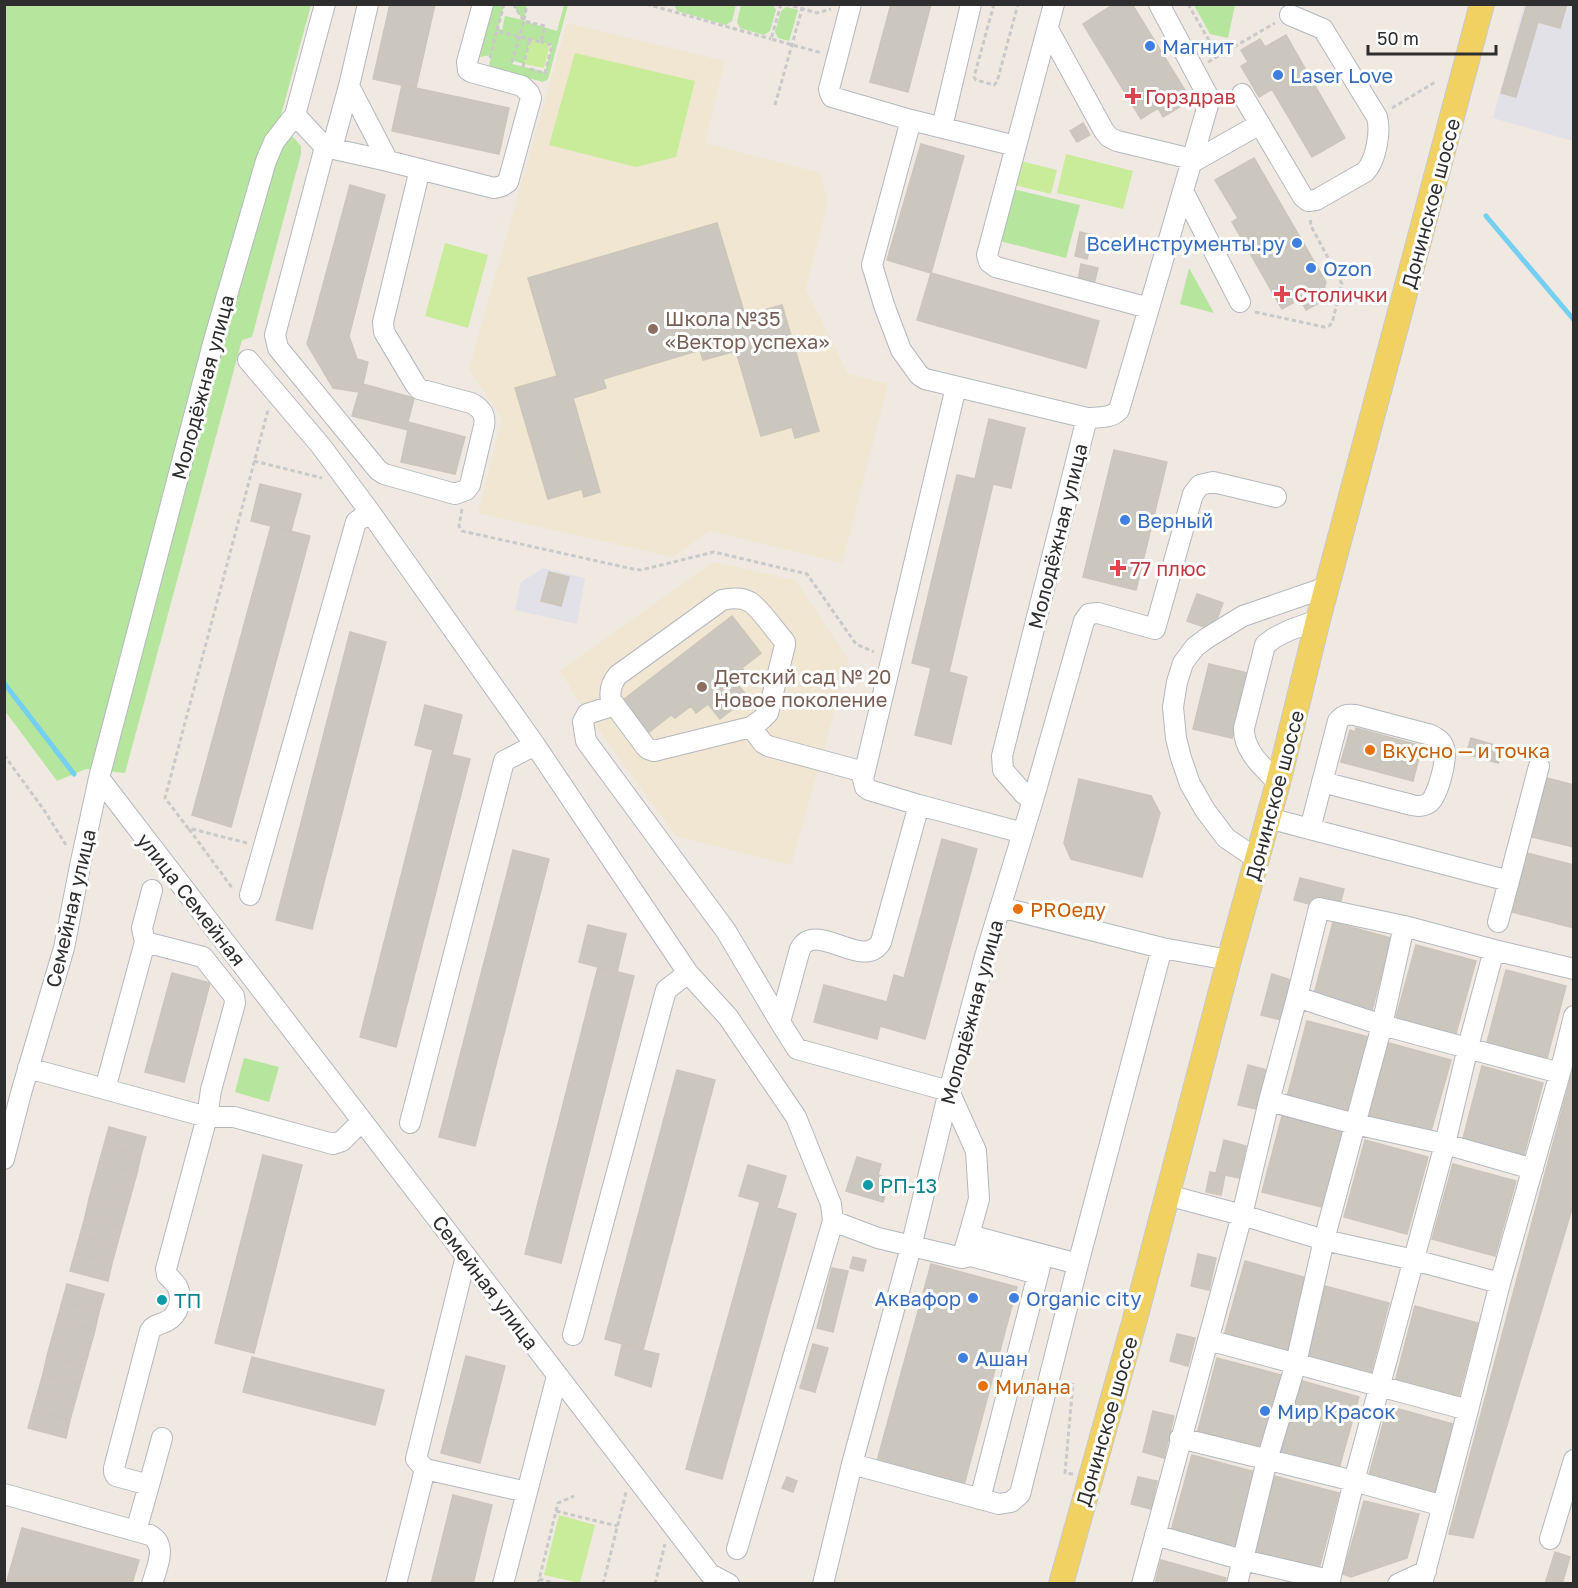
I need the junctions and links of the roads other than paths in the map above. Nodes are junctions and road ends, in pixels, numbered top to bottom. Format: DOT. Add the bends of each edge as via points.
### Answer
graph roads {
  1 [pos="325,4"];
  2 [pos="368,4"];
  3 [pos="483,4"];
  4 [pos="971,4"];
  5 [pos="1054,4"];
  6 [pos="1159,4"];
  7 [pos="1478,5"];
  8 [pos="843,6"];
  9 [pos="1290,15"];
  10 [pos="1047,30"];
  11 [pos="348,86"];
  12 [pos="1242,93"];
  13 [pos="295,115"];
  14 [pos="911,120"];
  15 [pos="1260,124"];
  16 [pos="942,127"];
  17 [pos="1017,146"];
  18 [pos="329,147"];
  19 [pos="388,161"];
  20 [pos="1192,161"];
  21 [pos="420,169"];
  22 [pos="1183,191"];
  23 [pos="1240,302"];
  24 [pos="1149,308"];
  25 [pos="248,360"];
  26 [pos="956,387"];
  27 [pos="1087,418"];
  28 [pos="1276,497"];
  29 [pos="370,512"];
  30 [pos="1327,587"];
  31 [pos="1318,620"];
  32 [pos="615,705"];
  33 [pos="751,727"];
  34 [pos="535,746"];
  35 [pos="1539,766"];
  36 [pos="864,772"];
  37 [pos="99,778"];
  38 [pos="1322,782"];
  39 [pos="1278,783"];
  40 [pos="1033,800"];
  41 [pos="919,805"];
  42 [pos="1268,818"];
  43 [pos="1310,829"];
  44 [pos="1023,833"];
  45 [pos="1257,859"];
  46 [pos="1509,881"];
  47 [pos="152,890"];
  48 [pos="250,895"];
  49 [pos="1000,907"];
  50 [pos="1498,922"];
  51 [pos="1404,926"];
  52 [pos="145,942"];
  53 [pos="1162,948"];
  54 [pos="1494,950"];
  55 [pos="1229,960"];
  56 [pos="1574,969"];
  57 [pos="249,973"];
  58 [pos="688,973"];
  59 [pos="229,989"];
  60 [pos="1297,997"];
  61 [pos="1574,1016"];
  62 [pos="780,1022"];
  63 [pos="1382,1025"];
  64 [pos="1468,1047"];
  65 [pos="28,1068"];
  66 [pos="1560,1073"];
  67 [pos="105,1089"];
  68 [pos="949,1091"];
  69 [pos="1269,1101"];
  70 [pos="207,1117"];
  71 [pos="362,1121"];
  72 [pos="410,1123"];
  73 [pos="1354,1124"];
  74 [pos="1445,1144"];
  75 [pos="4,1159"];
  76 [pos="1533,1169"];
  77 [pos="1167,1195"];
  78 [pos="1242,1215"];
  79 [pos="833,1221"];
  80 [pos="969,1235"];
  81 [pos="1324,1240"];
  82 [pos="911,1247"];
  83 [pos="1043,1255"];
  84 [pos="466,1256"];
  85 [pos="962,1258"];
  86 [pos="1414,1260"];
  87 [pos="1078,1264"];
  88 [pos="1038,1274"];
  89 [pos="1500,1283"];
  90 [pos="573,1335"];
  91 [pos="1208,1340"];
  92 [pos="1296,1363"];
  93 [pos="557,1376"];
  94 [pos="1379,1386"];
  95 [pos="1468,1410"];
  96 [pos="162,1438"];
  97 [pos="1180,1438"];
  98 [pos="1267,1460"];
  99 [pos="1574,1460"];
  100 [pos="852,1464"];
  101 [pos="425,1469"];
  102 [pos="1354,1481"];
  103 [pos="148,1485"];
  104 [pos="527,1492"];
  105 [pos="4,1494"];
  106 [pos="980,1499"];
  107 [pos="1443,1506"];
  108 [pos="136,1531"];
  109 [pos="1155,1535"];
  110 [pos="1551,1539"];
  111 [pos="737,1549"];
  112 [pos="1243,1560"];
  113 [pos="1424,1577"];
  114 [pos="709,1579"];
  115 [pos="1329,1582"];
  116 [pos="152,1584"];
  117 [pos="396,1584"];
  118 [pos="503,1584"];
  119 [pos="729,1584"];
  120 [pos="823,1584"];
  121 [pos="1061,1584"];
  122 [pos="1142,1584"];
  123 [pos="1237,1584"];
  124 [pos="1398,1584"];
  1 -- 13 [label="street, Молодёжная улица"];
  2 -- 11 [label="street"];
  3 -- 21 [label="street" via="468,70 522,86 531,98 508,182 494,188"];
  4 -- 16 [label="street"];
  5 -- 10 [label="street"];
  6 -- 20 [label="street" via="1209,98"];
  7 -- 30 [label="main road, Донинское шоссе"];
  8 -- 14 [label="street" via="829,89 832,97"];
  9 -- 15 [label="street" via="1323,29 1377,117 1379,130 1371,167 1308,201"];
  10 -- 17 [label="street"];
  10 -- 20 [label="street" via="1109,137"];
  11 -- 18 [label="street"];
  11 -- 19 [label="street"];
  12 -- 15 [label="street"];
  13 -- 18 [label="street"];
  13 -- 37 [label="street, Молодёжная улица" via="274,142 266,160 214,340"];
  14 -- 16 [label="street"];
  14 -- 26 [label="street" via="872,264 901,350 920,375"];
  15 -- 20 [label="street"];
  16 -- 17 [label="street"];
  17 -- 24 [label="street" via="987,255 989,262"];
  18 -- 19 [label="street"];
  18 -- 21 [label="street" via="275,335 278,348 378,470 455,494 470,485 484,426 482,411 471,402 419,389 384,332 385,312"];
  19 -- 21 [label="street"];
  20 -- 22 [label="street"];
  22 -- 23 [label="street"];
  22 -- 24 [label="street"];
  24 -- 27 [label="street" via="1119,410 1108,417"];
  25 -- 29 [label="street" via="321,446"];
  26 -- 27 [label="street"];
  26 -- 36 [label="street"];
  27 -- 40 [label="street, Молодёжная улица" via="1002,756 1003,770"];
  28 -- 40 [label="street" via="1213,482 1200,485 1193,494 1155,629 1089,614"];
  29 -- 34 [label="street"];
  29 -- 48 [label="street" via="356,522"];
  30 -- 31 [label="main road, Донинское шоссе"];
  30 -- 45 [label="street" via="1243,616 1207,638 1183,663 1177,682 1173,707 1176,738 1190,784 1226,838"];
  31 -- 39 [label="main road, Донинское шоссе"];
  31 -- 39 [label="street" via="1274,638 1265,645 1260,659 1244,735 1256,759"];
  32 -- 33 [label="street" via="645,746 654,751"];
  32 -- 33 [label="street" via="610,692 618,675 722,600 738,599 754,605 785,642 768,713"];
  32 -- 62 [label="street" via="587,714 583,722 586,741 726,931"];
  33 -- 36 [label="street" via="768,746"];
  34 -- 58 [label="street"];
  34 -- 72 [label="street" via="504,761"];
  35 -- 46 [label="street"];
  36 -- 41 [label="street" via="863,783 869,790"];
  37 -- 57 [label="street, улица Семейная"];
  37 -- 65 [label="street, Семейная улица" via="64,948"];
  38 -- 38 [label="street" via="1424,806 1435,795 1445,758 1444,746 1431,735 1347,715 1338,721"];
  38 -- 43 [label="street"];
  39 -- 42 [label="main road, Донинское шоссе"];
  40 -- 44 [label="street, Молодёжная улица"];
  41 -- 44 [label="street"];
  41 -- 62 [label="street" via="881,942 870,952 817,939 803,943"];
  42 -- 43 [label="street"];
  42 -- 45 [label="main road, Донинское шоссе"];
  43 -- 46 [label="street"];
  44 -- 49 [label="street, Молодёжная улица"];
  45 -- 55 [label="main road, Донинское шоссе"];
  46 -- 50 [label="street"];
  47 -- 52 [label="street" via="142,928"];
  49 -- 53 [label="street"];
  49 -- 68 [label="street, Молодёжная улица"];
  51 -- 54 [label="street"];
  51 -- 60 [label="street" via="1319,908"];
  51 -- 63 [label="street"];
  52 -- 59 [label="street" via="203,957"];
  52 -- 67 [label="street"];
  53 -- 55 [label="street"];
  53 -- 87 [label="street"];
  54 -- 56 [label="street"];
  54 -- 64 [label="street"];
  55 -- 77 [label="main road, Донинское шоссе"];
  57 -- 59 [label="street"];
  57 -- 71 [label="street, Семейная улица"];
  58 -- 79 [label="street" via="728,1017 796,1117 831,1204"];
  58 -- 90 [label="street" via="666,990"];
  59 -- 70 [label="street" via="235,1003"];
  60 -- 63 [label="street"];
  60 -- 69 [label="street"];
  61 -- 66 [label="street"];
  62 -- 68 [label="street" via="797,1049"];
  63 -- 64 [label="street"];
  63 -- 73 [label="street"];
  64 -- 66 [label="street"];
  64 -- 74 [label="street"];
  65 -- 67 [label="street"];
  65 -- 75 [label="street, Семейная улица"];
  66 -- 76 [label="street"];
  67 -- 70 [label="street"];
  68 -- 80 [label="street" via="976,1151 979,1199"];
  68 -- 82 [label="street, Молодёжная улица"];
  69 -- 73 [label="street"];
  69 -- 78 [label="street"];
  70 -- 71 [label="street" via="234,1117 333,1144 342,1141"];
  70 -- 103 [label="street" via="166,1269 179,1293 178,1309 150,1331 114,1468 116,1476"];
  71 -- 84 [label="street, Семейная улица"];
  73 -- 74 [label="street"];
  73 -- 81 [label="street"];
  74 -- 76 [label="street"];
  74 -- 86 [label="street"];
  76 -- 89 [label="street"];
  77 -- 78 [label="street"];
  77 -- 121 [label="main road, Донинское шоссе"];
  78 -- 81 [label="street"];
  78 -- 91 [label="street"];
  79 -- 82 [label="street"];
  79 -- 111 [label="street"];
  80 -- 83 [label="street"];
  80 -- 85 [label="street"];
  81 -- 86 [label="street"];
  81 -- 92 [label="street"];
  82 -- 85 [label="street"];
  82 -- 100 [label="street, Молодёжная улица"];
  83 -- 87 [label="street"];
  83 -- 88 [label="street"];
  84 -- 93 [label="street, Семейная улица"];
  84 -- 101 [label="street" via="416,1455"];
  85 -- 88 [label="street" via="971,1256"];
  86 -- 89 [label="street"];
  86 -- 94 [label="street"];
  87 -- 106 [label="street" via="1020,1494 1011,1502 999,1504"];
  88 -- 106 [label="street"];
  89 -- 95 [label="street"];
  91 -- 92 [label="street"];
  91 -- 97 [label="street"];
  92 -- 94 [label="street"];
  92 -- 98 [label="street"];
  93 -- 104 [label="street"];
  93 -- 114 [label="street, Семейная улица" via="638,1479"];
  94 -- 95 [label="street"];
  94 -- 102 [label="street"];
  95 -- 107 [label="street"];
  96 -- 103 [label="street"];
  97 -- 98 [label="street"];
  97 -- 109 [label="street"];
  98 -- 102 [label="street"];
  98 -- 112 [label="street"];
  99 -- 110 [label="street"];
  100 -- 106 [label="street"];
  100 -- 120 [label="street, Молодёжная улица"];
  101 -- 104 [label="street"];
  101 -- 117 [label="street"];
  102 -- 107 [label="street"];
  102 -- 115 [label="street"];
  103 -- 108 [label="street"];
  104 -- 118 [label="street"];
  105 -- 108 [label="street"];
  107 -- 113 [label="street"];
  108 -- 116 [label="street" via="150,1534 160,1548"];
  109 -- 112 [label="street"];
  109 -- 122 [label="street"];
  112 -- 115 [label="street"];
  112 -- 123 [label="street"];
  113 -- 124 [label="street"];
  114 -- 119 [label="street, Семейная улица"];
}
